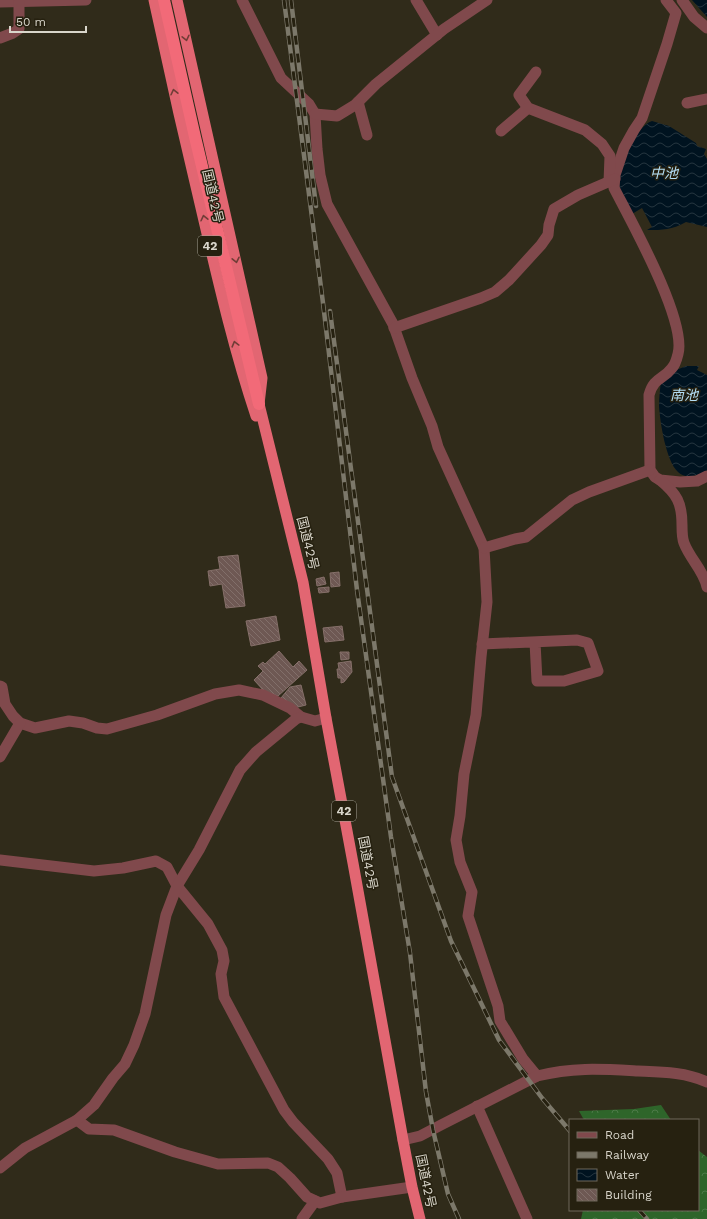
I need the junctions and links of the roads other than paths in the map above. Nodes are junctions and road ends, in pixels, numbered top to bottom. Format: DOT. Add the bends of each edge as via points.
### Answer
graph roads {
  1 [pos="86,0"];
  2 [pos="154,0"];
  3 [pos="164,0"];
  4 [pos="177,0"];
  5 [pos="242,0"];
  6 [pos="416,0"];
  7 [pos="487,0"];
  8 [pos="666,0"];
  9 [pos="682,0"];
  10 [pos="0,2"];
  11 [pos="19,2"];
  12 [pos="707,28"];
  13 [pos="437,34"];
  14 [pos="0,38"];
  15 [pos="536,72"];
  16 [pos="707,99"];
  17 [pos="358,102"];
  18 [pos="687,103"];
  19 [pos="528,108"];
  20 [pos="315,114"];
  21 [pos="501,131"];
  22 [pos="367,135"];
  23 [pos="612,180"];
  24 [pos="394,328"];
  25 [pos="259,404"];
  26 [pos="650,470"];
  27 [pos="707,476"];
  28 [pos="660,480"];
  29 [pos="281,488"];
  30 [pos="484,548"];
  31 [pos="707,587"];
  32 [pos="535,642"];
  33 [pos="482,644"];
  34 [pos="0,686"];
  35 [pos="301,717"];
  36 [pos="326,718"];
  37 [pos="20,723"];
  38 [pos="0,757"];
  39 [pos="0,860"];
  40 [pos="177,886"];
  41 [pos="537,1076"];
  42 [pos="707,1082"];
  43 [pos="477,1106"];
  44 [pos="77,1120"];
  45 [pos="403,1140"];
  46 [pos="0,1168"];
  47 [pos="412,1187"];
  48 [pos="342,1197"];
  49 [pos="315,1201"];
  50 [pos="302,1219"];
  51 [pos="420,1219"];
  52 [pos="527,1219"];
  1 -- 11 [label="street"];
  29 -- 2 [label="highway, 国道42号 / 42, one-way" via="249,393 222,295"];
  3 -- 25 [label="highway"];
  4 -- 25 [label="highway, 国道42号 / 42, one-way" via="262,378"];
  5 -- 20 [label="street" via="281,78 309,104"];
  6 -- 13 [label="street"];
  7 -- 13 [label="street"];
  8 -- 23 [label="street" via="676,13 667,44 642,118 624,148"];
  9 -- 12 [label="street" via="694,17"];
  10 -- 11 [label="street"];
  11 -- 14 [label="street" via="19,29"];
  13 -- 17 [label="street"];
  15 -- 19 [label="street" via="519,95"];
  16 -- 18 [label="street"];
  17 -- 20 [label="street" via="337,116"];
  17 -- 22 [label="street"];
  19 -- 21 [label="street"];
  19 -- 23 [label="street" via="584,130 602,144 610,156"];
  20 -- 24 [label="street" via="320,169 327,204"];
  23 -- 24 [label="street" via="554,209 548,235 496,292"];
  23 -- 26 [label="street" via="668,297 678,330 679,353 673,368 656,381 649,395"];
  24 -- 30 [label="street" via="438,447"];
  25 -- 29 [label="highway, 国道42号 / 42"];
  26 -- 28 [label="street"];
  26 -- 30 [label="street" via="572,500 526,537"];
  27 -- 28 [label="street" via="697,481"];
  28 -- 31 [label="street" via="677,497 682,512 684,542 706,580"];
  29 -- 36 [label="highway, 国道42号 / 42" via="303,582"];
  30 -- 33 [label="street" via="487,602"];
  32 -- 32 [label="street" via="584,641 590,647 598,671 564,681 537,681"];
  32 -- 33 [label="street"];
  33 -- 41 [label="street" via="476,715 464,774 456,840 460,862 472,892 468,916 498,1006 500,1022"];
  34 -- 37 [label="street" via="5,704"];
  35 -- 36 [label="street" via="315,721"];
  35 -- 37 [label="street" via="290,708 263,695 239,690 215,694 157,715 107,729 69,721 35,728"];
  35 -- 40 [label="street" via="256,752 240,770 199,850"];
  36 -- 45 [label="highway, 国道42号 / 42"];
  37 -- 38 [label="street"];
  39 -- 40 [label="street" via="94,871 156,861 167,868"];
  40 -- 44 [label="street" via="166,915 145,1014 134,1045 125,1064 94,1105"];
  40 -- 48 [label="street" via="208,924 222,950 224,961 221,974 224,997 232,1014 284,1110 328,1158 337,1173"];
  41 -- 42 [label="street" via="570,1070 601,1069 681,1074"];
  41 -- 43 [label="street"];
  43 -- 45 [label="street" via="420,1136"];
  43 -- 52 [label="street"];
  44 -- 46 [label="street" via="25,1148"];
  44 -- 49 [label="street" via="89,1129 114,1130 218,1164 268,1163 278,1167 307,1197"];
  45 -- 47 [label="highway, 国道42号 / 42"];
  47 -- 48 [label="street"];
  47 -- 51 [label="highway, 国道42号 / 42"];
  48 -- 49 [label="street" via="320,1203"];
  49 -- 50 [label="street"];
}
